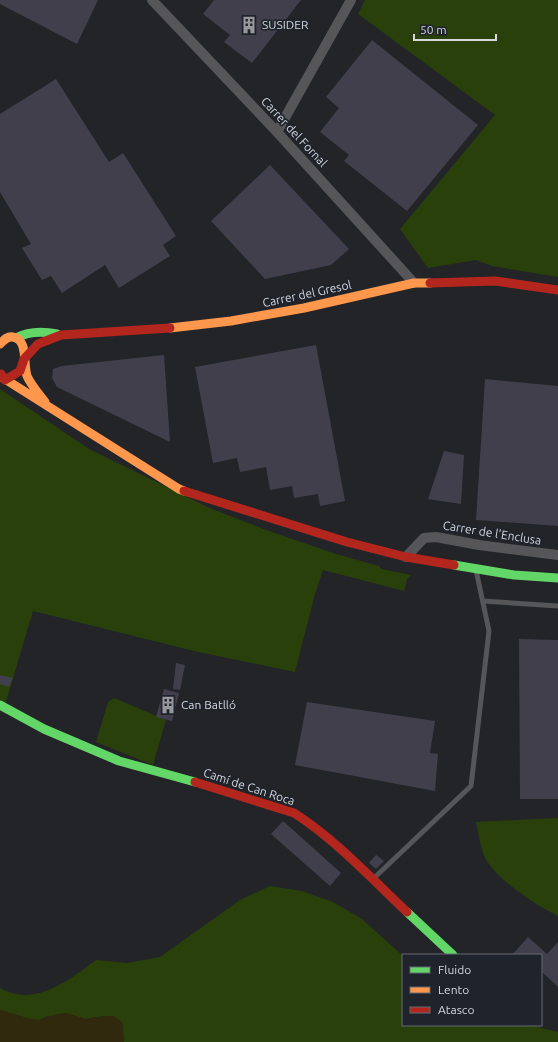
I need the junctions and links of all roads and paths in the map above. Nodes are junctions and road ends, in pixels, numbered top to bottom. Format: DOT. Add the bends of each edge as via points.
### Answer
graph roads {
  1 [pos="152,0"];
  2 [pos="351,0"];
  3 [pos="277,132"];
  4 [pos="414,283"];
  5 [pos="558,290"];
  6 [pos="61,335"];
  7 [pos="16,338"];
  8 [pos="0,344"];
  9 [pos="24,360"];
  10 [pos="2,376"];
  11 [pos="48,408"];
  12 [pos="558,555"];
  13 [pos="406,557"];
  14 [pos="476,569"];
  15 [pos="558,578"];
  16 [pos="483,601"];
  17 [pos="558,606"];
  18 [pos="0,705"];
  19 [pos="372,879"];
  20 [pos="452,954"];
  1 -- 3 [label="street, Carrer del Fornal"];
  2 -- 3 [label="street"];
  3 -- 4 [label="street, Carrer del Fornal"];
  4 -- 5 [label="street, Carrer del Gresol" via="495,281"];
  4 -- 6 [label="street, Carrer del Gresol" via="304,308 231,321"];
  6 -- 7 [label="street" via="41,332 22,334"];
  6 -- 9 [label="street" via="38,344"];
  7 -- 8 [label="street" via="9,337"];
  7 -- 9 [label="street" via="24,345"];
  9 -- 10 [label="street" via="20,371"];
  9 -- 11 [label="street" via="28,376"];
  10 -- 11 [label="street"];
  11 -- 13 [label="street" via="179,489 340,540"];
  12 -- 13 [label="street, Carrer de l'Enclusa" via="436,537 424,538"];
  13 -- 14 [label="street"];
  14 -- 15 [label="street"];
  14 -- 16 [label="lane"];
  16 -- 17 [label="lane"];
  16 -- 19 [label="lane" via="489,631 471,786"];
  18 -- 19 [label="street, Camí de Can Roca" via="44,729 114,760 196,782 294,813 333,843"];
  19 -- 20 [label="street, Camí de Can Roca"];
}
